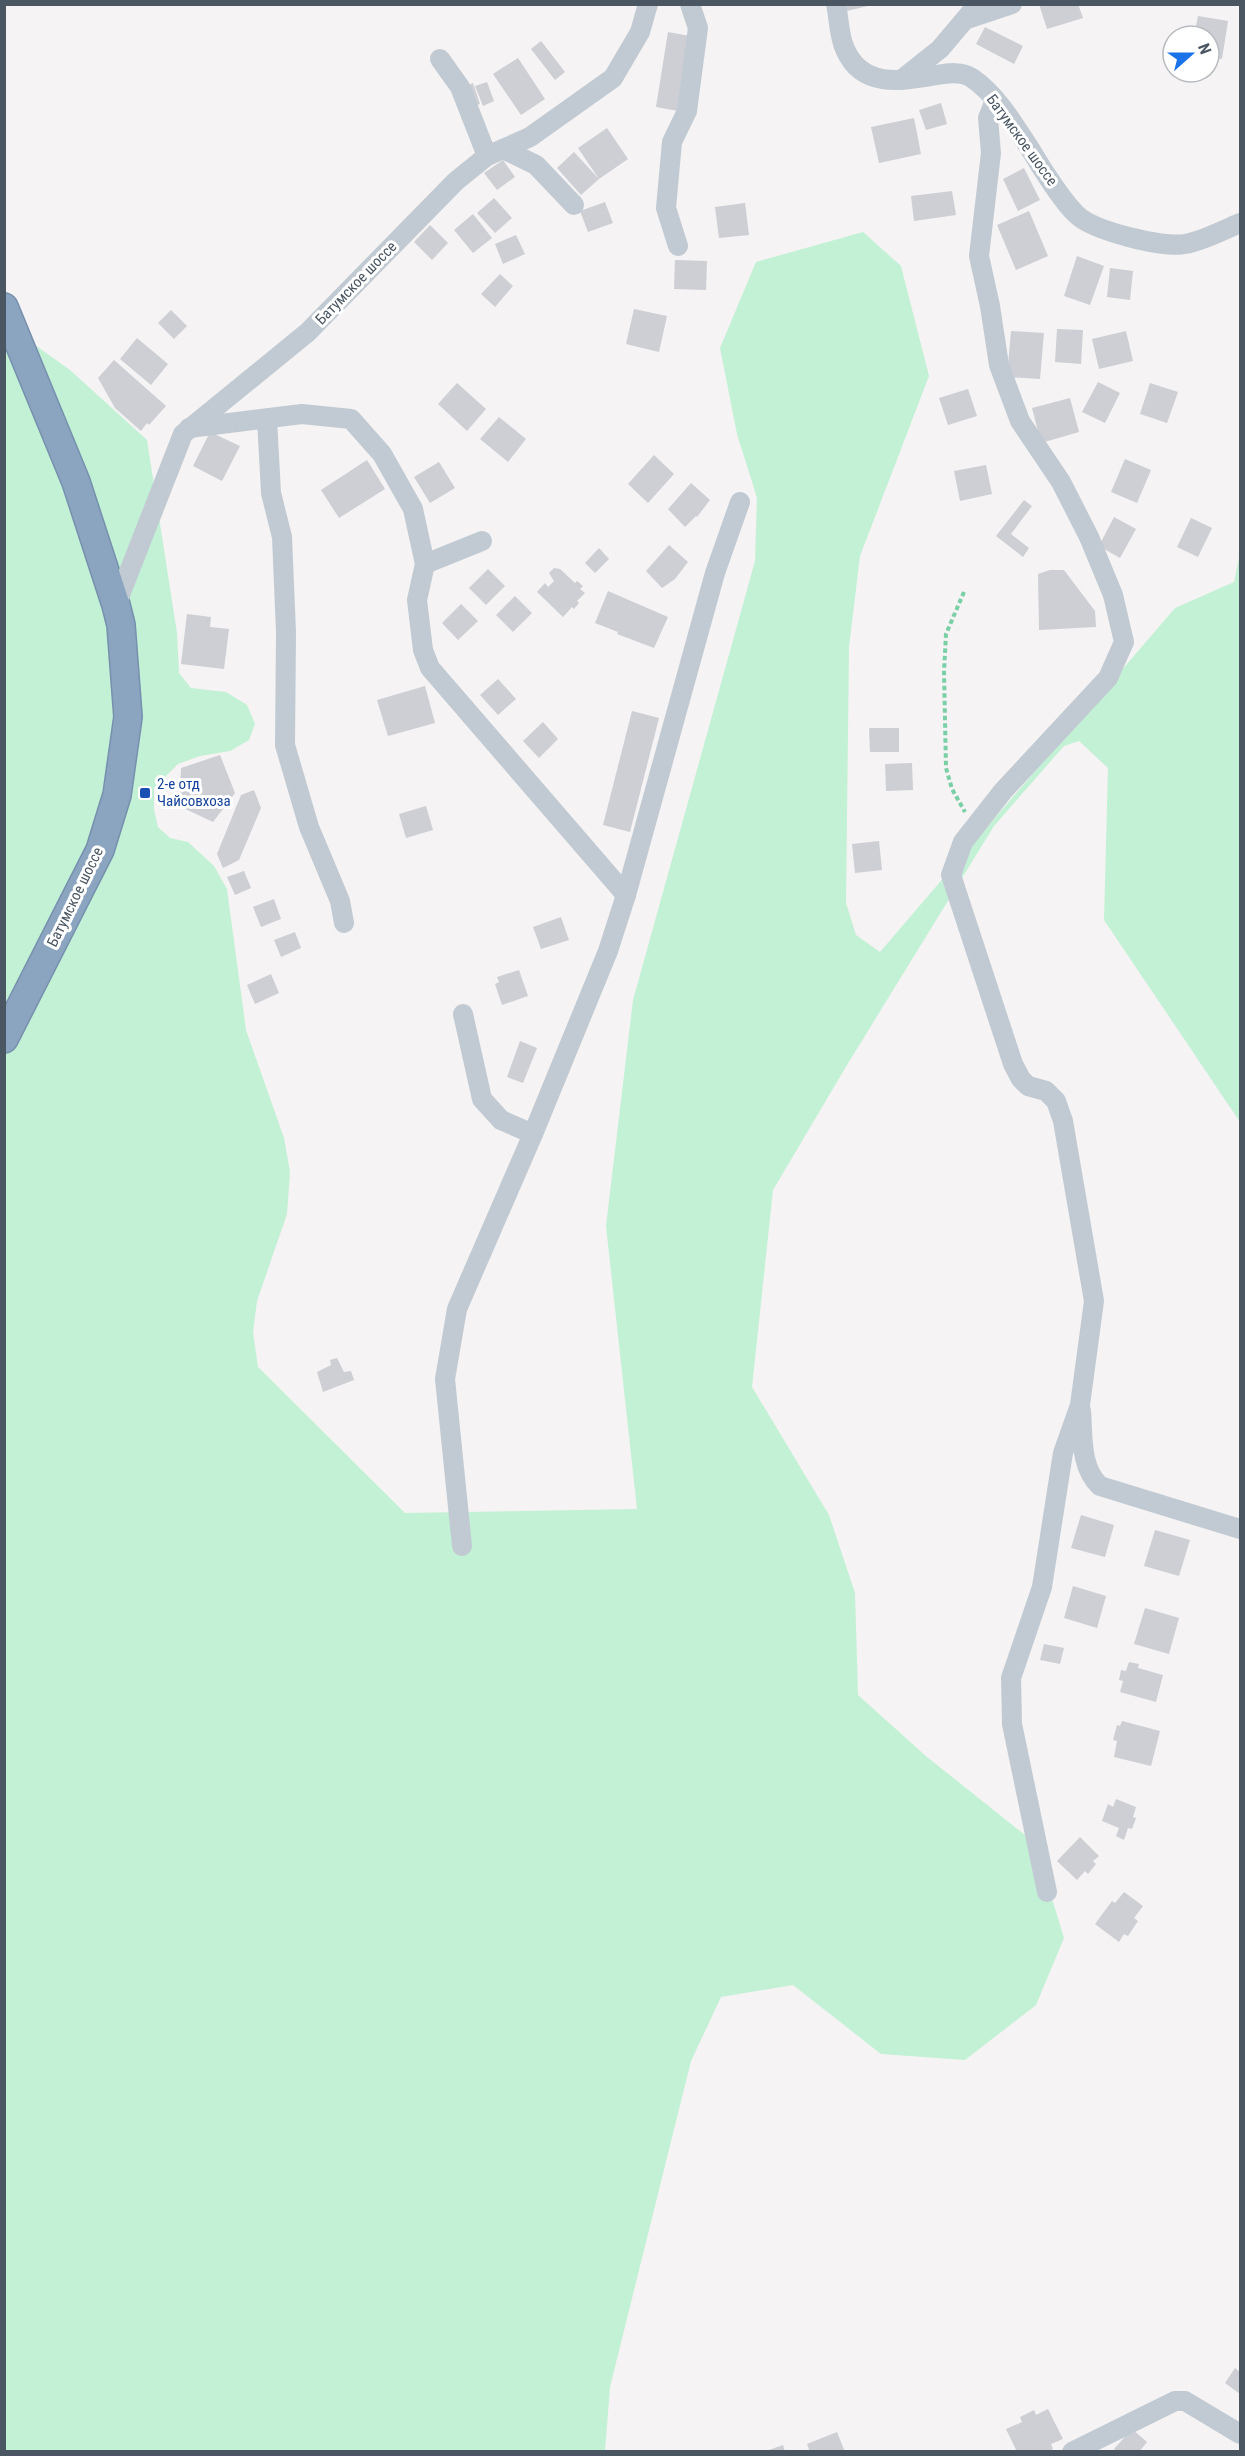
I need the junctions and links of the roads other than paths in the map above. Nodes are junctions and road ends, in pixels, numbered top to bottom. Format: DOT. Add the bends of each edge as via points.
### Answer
graph roads {
  1 [pos="648,4"];
  2 [pos="690,4"];
  3 [pos="836,4"];
  4 [pos="1012,4"];
  5 [pos="972,12"];
  6 [pos="440,59"];
  7 [pos="900,81"];
  8 [pos="995,100"];
  9 [pos="495,152"];
  10 [pos="574,205"];
  11 [pos="1240,223"];
  12 [pos="678,246"];
  13 [pos="4,307"];
  14 [pos="267,419"];
  15 [pos="189,428"];
  16 [pos="740,502"];
  17 [pos="482,541"];
  18 [pos="425,564"];
  19 [pos="116,604"];
  20 [pos="626,895"];
  21 [pos="344,923"];
  22 [pos="463,1014"];
  23 [pos="4,1039"];
  24 [pos="533,1134"];
  25 [pos="1080,1405"];
  26 [pos="1240,1529"];
  27 [pos="462,1546"];
  28 [pos="1047,1892"];
  29 [pos="1240,2434"];
  30 [pos="1072,2451"];
  1 -- 9 [label="street, Батумское шоссе" via="640,32 613,78 530,137"];
  2 -- 12 [label="street" via="698,28 687,111 672,142 666,208"];
  3 -- 7 [label="street, Батумское шоссе" via="845,49 860,69 876,78"];
  4 -- 5 [label="street"];
  5 -- 7 [label="street" via="940,49"];
  6 -- 9 [label="street"];
  7 -- 8 [label="street, Батумское шоссе" via="952,73 970,77"];
  8 -- 11 [label="street, Батумское шоссе" via="1077,216 1106,231 1185,244"];
  8 -- 25 [label="street" via="988,118 991,153 979,256 999,366 1020,421 1061,482 1089,537 1113,595 1124,642 1108,678 1041,748 963,842 951,875 1014,1064 1028,1086 1046,1091 1056,1101 1063,1121 1094,1301"];
  9 -- 10 [label="street" via="536,165"];
  9 -- 15 [label="street, Батумское шоссе" via="456,181 308,332"];
  13 -- 19 [label="highway, Батумское шоссе" via="76,482"];
  14 -- 15 [label="street"];
  14 -- 18 [label="street" via="302,414 351,419 382,454 413,508"];
  14 -- 21 [label="street" via="271,493 282,537 285,745 309,827 340,901"];
  15 -- 19 [label="street, Батумское шоссе" via="183,434"];
  16 -- 20 [label="street" via="715,573"];
  17 -- 18 [label="street"];
  18 -- 20 [label="street" via="417,600 423,650 430,668"];
  19 -- 23 [label="highway, Батумское шоссе" via="128,717 117,795 100,850"];
  20 -- 24 [label="street" via="608,951"];
  22 -- 24 [label="street" via="482,1099 501,1120"];
  24 -- 27 [label="street" via="457,1309 445,1379"];
  25 -- 26 [label="street" via="1087,1468 1100,1486"];
  25 -- 28 [label="street" via="1064,1453 1042,1587 1011,1678 1012,1724"];
  29 -- 30 [label="street" via="1185,2401 1174,2401"];
}
